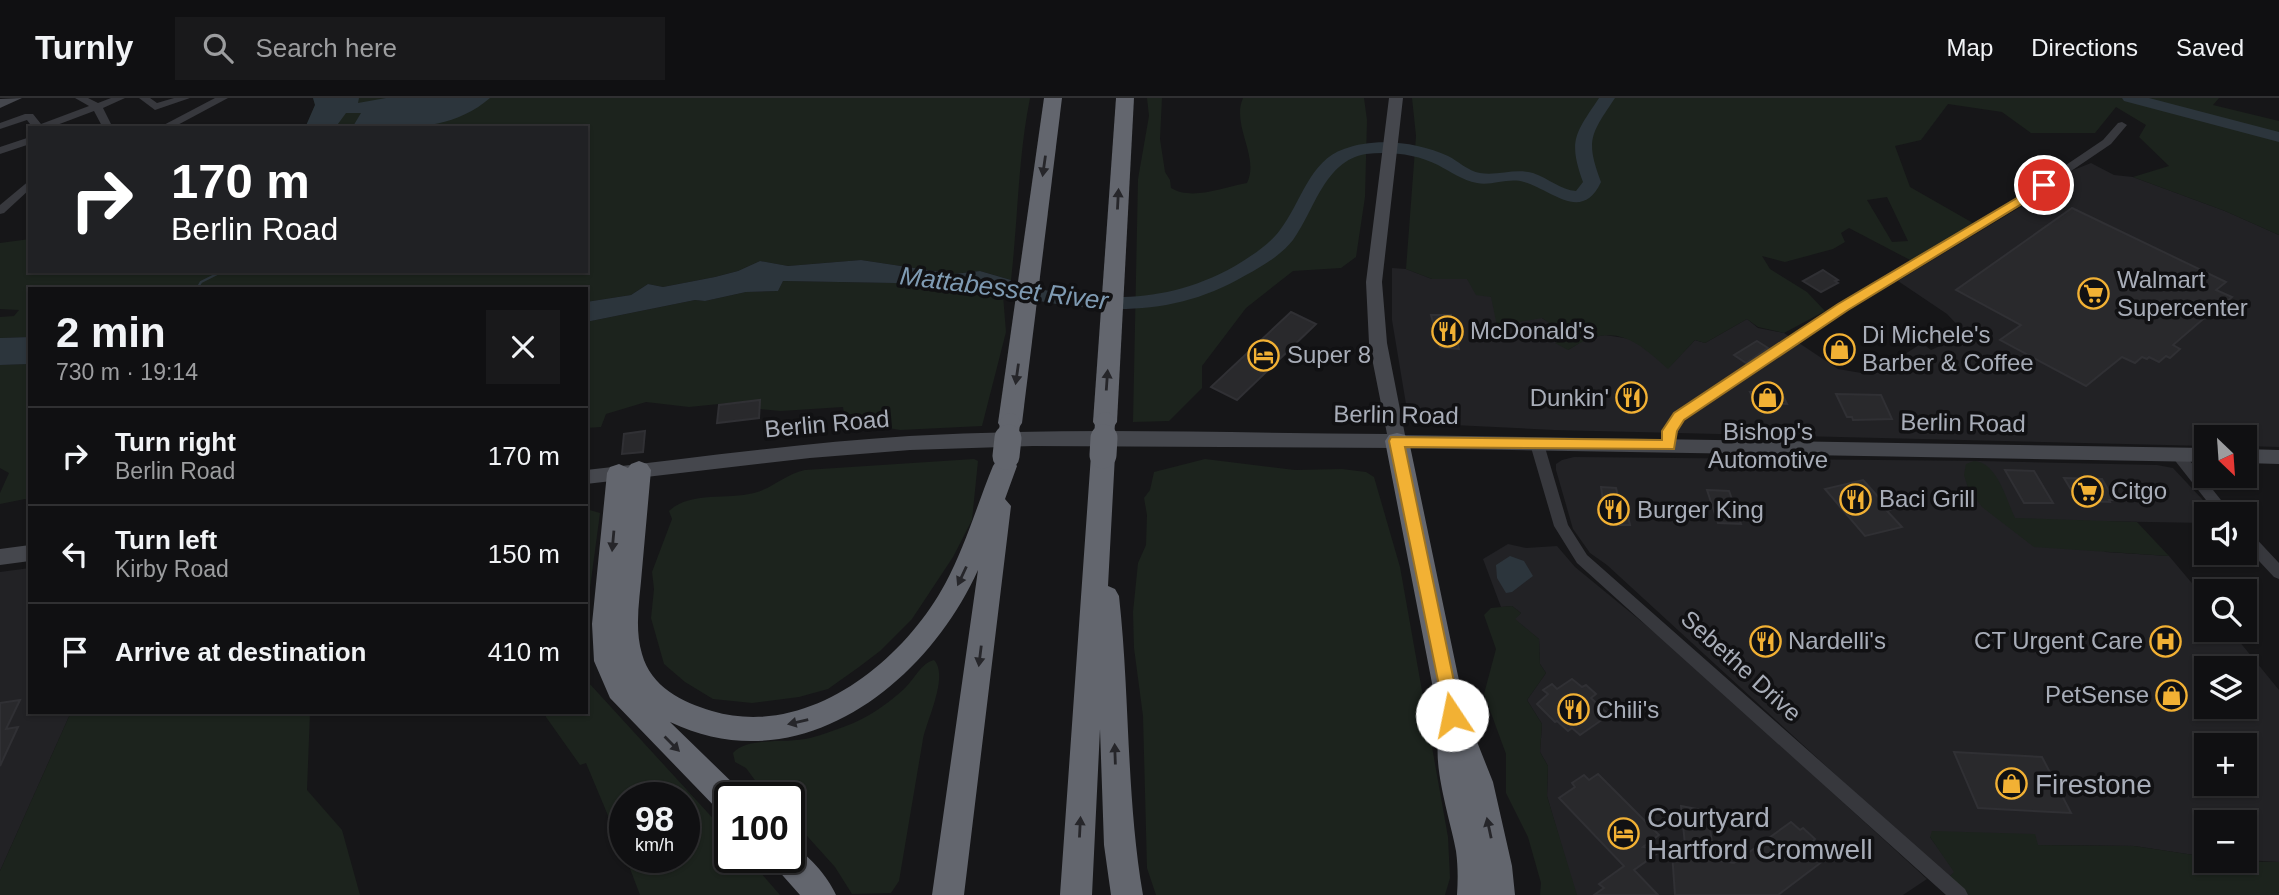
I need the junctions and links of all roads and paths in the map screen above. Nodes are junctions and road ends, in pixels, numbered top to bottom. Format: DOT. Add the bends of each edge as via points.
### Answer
graph roads {
  1 [pos="15,98"];
  2 [pos="80,98"];
  3 [pos="120,98"];
  4 [pos="144,98"];
  5 [pos="185,98"];
  6 [pos="223,98"];
  7 [pos="1053,98"];
  8 [pos="1125,98"];
  9 [pos="1396,98"];
  10 [pos="0,104"];
  11 [pos="97,106"];
  12 [pos="2122,125"];
  13 [pos="0,126"];
  14 [pos="37,126"];
  15 [pos="44,126"];
  16 [pos="107,126"];
  17 [pos="167,126"];
  18 [pos="28,141"];
  19 [pos="0,151"];
  20 [pos="28,184"];
  21 [pos="5,200"];
  22 [pos="0,211"];
  23 [pos="1397,441"];
  24 [pos="1537,444"];
  25 [pos="1669,445"];
  26 [pos="2178,455"];
  27 [pos="2194,455"];
  28 [pos="2258,457"];
  29 [pos="2279,457"];
  30 [pos="1005,461"];
  31 [pos="629,471"];
  32 [pos="588,477"];
  33 [pos="2215,502"];
  34 [pos="1098,532"];
  35 [pos="2257,549"];
  36 [pos="28,553"];
  37 [pos="0,557"];
  38 [pos="2279,573"];
  39 [pos="1452,715"];
  40 [pos="714,785"];
  41 [pos="800,873"];
  42 [pos="820,895"];
  43 [pos="948,895"];
  44 [pos="1076,895"];
  45 [pos="1127,895"];
  46 [pos="1473,895"];
  47 [pos="1499,895"];
  48 [pos="1959,895"];
  1 -- 10 [label="main road"];
  2 -- 11 [label="street"];
  3 -- 11 [label="street"];
  4 -- 5 [label="street" via="155,107"];
  6 -- 17 [label="street"];
  7 -- 30 [label="highway, one-way, bridge"];
  34 -- 8 [label="highway, one-way, bridge"];
  9 -- 23 [label="main road" via="1375,254 1374,305"];
  11 -- 15 [label="street"];
  11 -- 16 [label="street"];
  12 -- 25 [label="street" via="2107,142 2014,205 1843,307 1679,416 1670,431"];
  13 -- 14 [label="street" via="29,116"];
  18 -- 19 [label="street"];
  20 -- 21 [label="street"];
  21 -- 22 [label="street"];
  23 -- 24 [label="main road, Berlin Road"];
  23 -- 31 [label="main road, Berlin Road" via="964,441 798,452"];
  23 -- 39 [label="highway"];
  24 -- 25 [label="main road, Berlin Road"];
  24 -- 48 [label="street, Sebethe Drive" via="1561,526 1582,559"];
  25 -- 26 [label="main road, Berlin Road"];
  26 -- 27 [label="main road, Berlin Road"];
  26 -- 33 [label="street"];
  28 -- 29 [label="main road"];
  30 -- 31 [label="highway, one-way" via="957,588 906,658 872,688 835,710 801,722 754,729 721,726 680,713 649,694 631,669 624,624"];
  30 -- 43 [label="highway, one-way"];
  31 -- 32 [label="main road, Berlin Road"];
  31 -- 40 [label="highway, one-way" via="606,624 610,668 628,699"];
  44 -- 34 [label="highway, one-way"];
  45 -- 34 [label="highway, one-way" via="1119,845 1112,654"];
  35 -- 38 [label="street"];
  36 -- 37 [label="main road"];
  39 -- 46 [label="highway" via="1452,756 1472,858"];
  47 -- 39 [label="highway, one-way" via="1478,782"];
  41 -- 42 [label="highway"];
}
